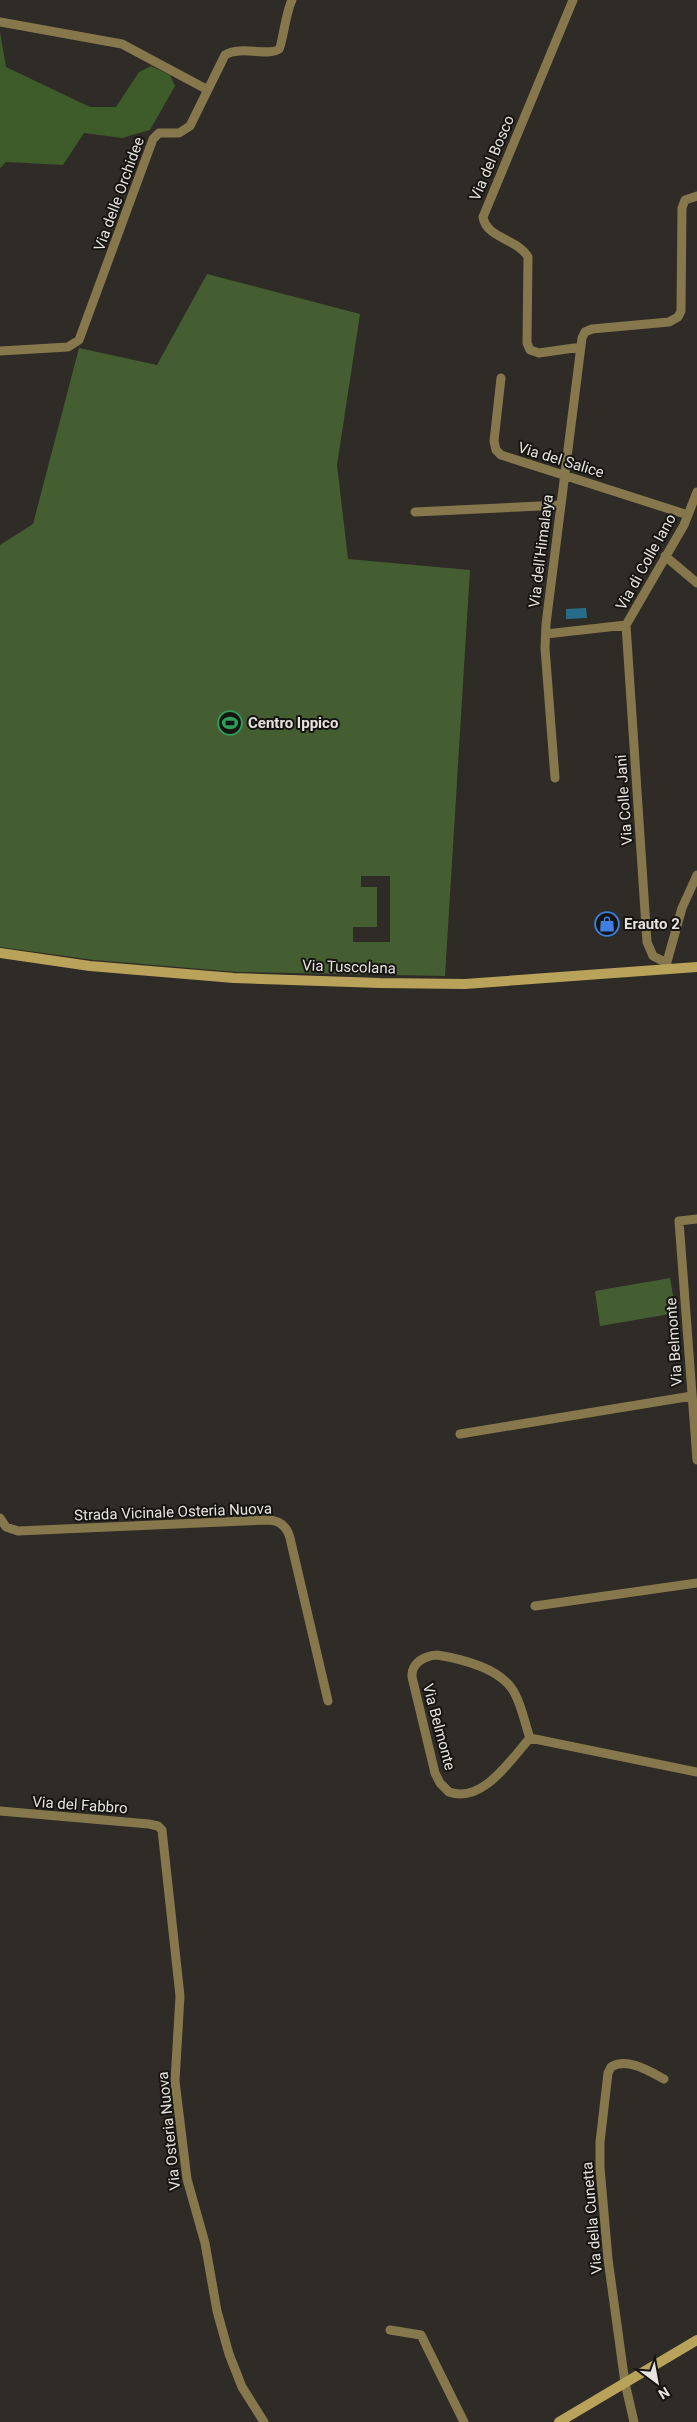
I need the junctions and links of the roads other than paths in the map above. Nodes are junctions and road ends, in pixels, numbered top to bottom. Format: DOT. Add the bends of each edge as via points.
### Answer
graph roads {
  1 [pos="292,0"];
  2 [pos="573,0"];
  3 [pos="0,22"];
  4 [pos="208,90"];
  5 [pos="697,196"];
  6 [pos="581,347"];
  7 [pos="0,351"];
  8 [pos="501,378"];
  9 [pos="565,475"];
  10 [pos="697,492"];
  11 [pos="561,505"];
  12 [pos="415,512"];
  13 [pos="688,515"];
  14 [pos="665,556"];
  15 [pos="697,583"];
  16 [pos="626,625"];
  17 [pos="546,634"];
  18 [pos="555,778"];
  19 [pos="697,874"];
  20 [pos="0,953"];
  21 [pos="666,967"];
  22 [pos="697,967"];
  23 [pos="697,1219"];
  24 [pos="692,1396"];
  25 [pos="460,1434"];
  26 [pos="697,1460"];
  27 [pos="1,1521"];
  28 [pos="697,1583"];
  29 [pos="535,1606"];
  30 [pos="328,1701"];
  31 [pos="530,1738"];
  32 [pos="697,1772"];
  33 [pos="0,1811"];
  34 [pos="158,1826"];
  35 [pos="664,2079"];
  36 [pos="390,2330"];
  37 [pos="697,2340"];
  38 [pos="626,2383"];
  39 [pos="264,2422"];
  40 [pos="464,2422"];
  41 [pos="559,2422"];
  42 [pos="634,2422"];
  1 -- 4 [label="street, Via delle Orchidee" via="278,49 273,52 241,50 228,54 222,59"];
  2 -- 6 [label="street, Via del Bosco" via="483,217 487,227 521,248 528,257 527,343 530,350 539,354"];
  3 -- 4 [label="street" via="118,43 137,50"];
  4 -- 7 [label="street, Via delle Orchidee" via="188,128 180,133 159,133 153,139 79,340 68,346"];
  5 -- 6 [label="street, Via dell'Himalaya" via="688,198 682,208 678,317 669,322 587,331 582,336"];
  6 -- 9 [label="street, Via dell'Himalaya"];
  8 -- 9 [label="street, Via del Salice" via="494,439 496,450 503,456"];
  9 -- 11 [label="street, Via dell'Himalaya"];
  9 -- 13 [label="street, Via del Salice"];
  10 -- 13 [label="street, Via di Colle Iano"];
  11 -- 12 [label="street"];
  11 -- 17 [label="street, Via dell'Himalaya"];
  13 -- 14 [label="street, Via di Colle Iano"];
  14 -- 15 [label="street"];
  14 -- 16 [label="street, Via di Colle Iano"];
  16 -- 17 [label="street, Via di Colle Iano"];
  16 -- 21 [label="street, Via Colle Jani" via="647,942 653,956"];
  17 -- 18 [label="street, Via dell'Himalaya"];
  19 -- 21 [label="street" via="682,908"];
  20 -- 21 [label="main road, Via Tuscolana" via="90,966 370,983 465,984"];
  21 -- 22 [label="main road, Via Tuscolana"];
  23 -- 24 [label="street, Via Belmonte" via="679,1221"];
  24 -- 25 [label="street"];
  24 -- 26 [label="street, Via Belmonte"];
  27 -- 30 [label="street, Strada Vicinale Osteria Nuova" via="8,1529 18,1531 278,1522 286,1528 290,1538"];
  28 -- 29 [label="street"];
  31 -- 31 [label="street, Via Belmonte" via="517,1696 499,1677 470,1664 437,1655 422,1659 413,1668 412,1677 434,1769 440,1783 450,1792 463,1794 479,1789"];
  31 -- 32 [label="street"];
  33 -- 34 [label="street, Via del Fabbro"];
  34 -- 39 [label="street, Via Osteria Nuova" via="163,1835 179,1989 175,2081 187,2179 205,2243 217,2311 229,2354 242,2386"];
  35 -- 38 [label="street, Via della Cunetta" via="640,2067 619,2064 611,2067 608,2073 600,2168 608,2259"];
  36 -- 40 [label="street" via="421,2335"];
  37 -- 38 [label="main road"];
  38 -- 41 [label="main road"];
  38 -- 42 [label="street, Via della Cunetta"];
}
